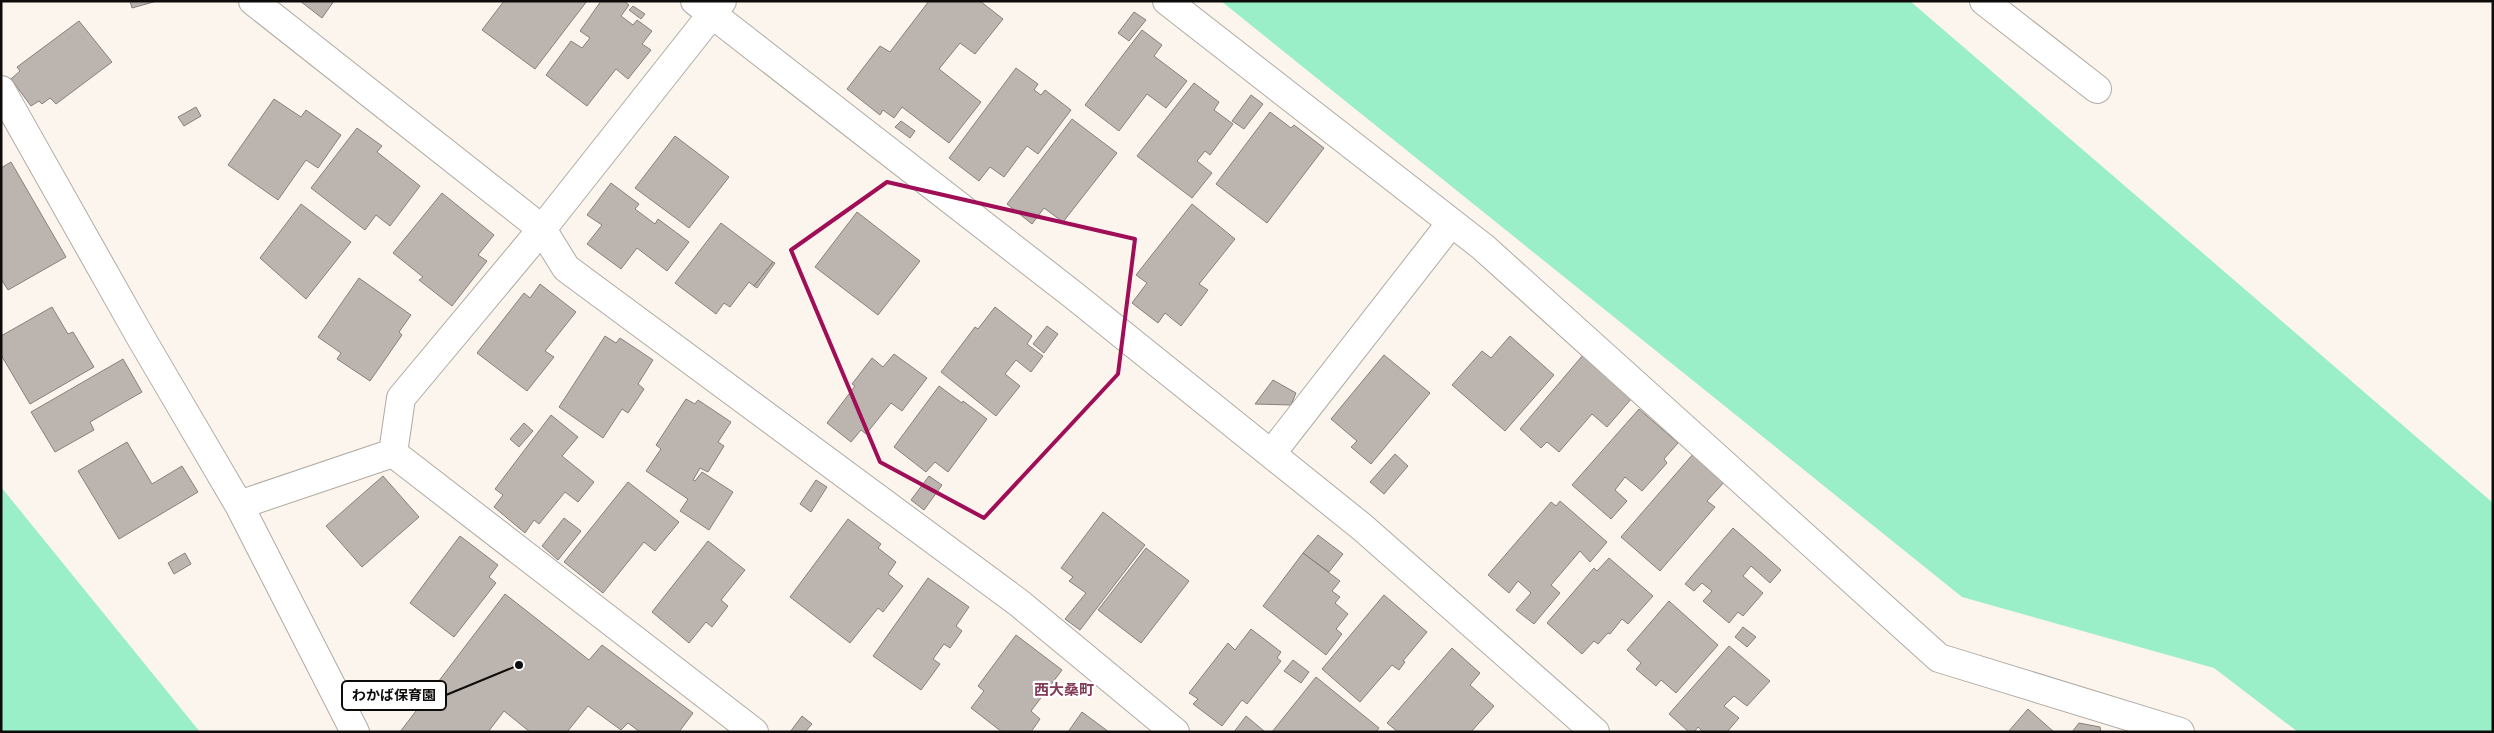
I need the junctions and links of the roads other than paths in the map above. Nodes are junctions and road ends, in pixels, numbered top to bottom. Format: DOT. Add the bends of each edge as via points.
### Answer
graph roads {
  1 [pos="253,1"];
  2 [pos="1167,1"];
  3 [pos="1984,1"];
  4 [pos="710,6"];
  5 [pos="2098,89"];
  6 [pos="1,90"];
  7 [pos="1451,223"];
  8 [pos="542,229"];
  9 [pos="393,453"];
  10 [pos="1271,454"];
  11 [pos="239,506"];
  12 [pos="2146,727"];
  13 [pos="355,732"];
  14 [pos="754,732"];
  15 [pos="1175,732"];
  16 [pos="1595,732"];
  17 [pos="2180,732"];
  1 -- 8 [label="street"];
  2 -- 7 [label="street"];
  3 -- 5 [label="street"];
  4 -- 8 [label="street"];
  4 -- 10 [label="street"];
  6 -- 11 [label="street"];
  7 -- 10 [label="street"];
  7 -- 12 [label="street" via="1483,247 1939,658"];
  8 -- 9 [label="street" via="401,398"];
  8 -- 15 [label="street" via="566,268 1018,603"];
  9 -- 11 [label="street"];
  9 -- 14 [label="street"];
  10 -- 16 [label="street" via="1362,527"];
  11 -- 13 [label="street"];
  12 -- 17 [label="street"];
}
